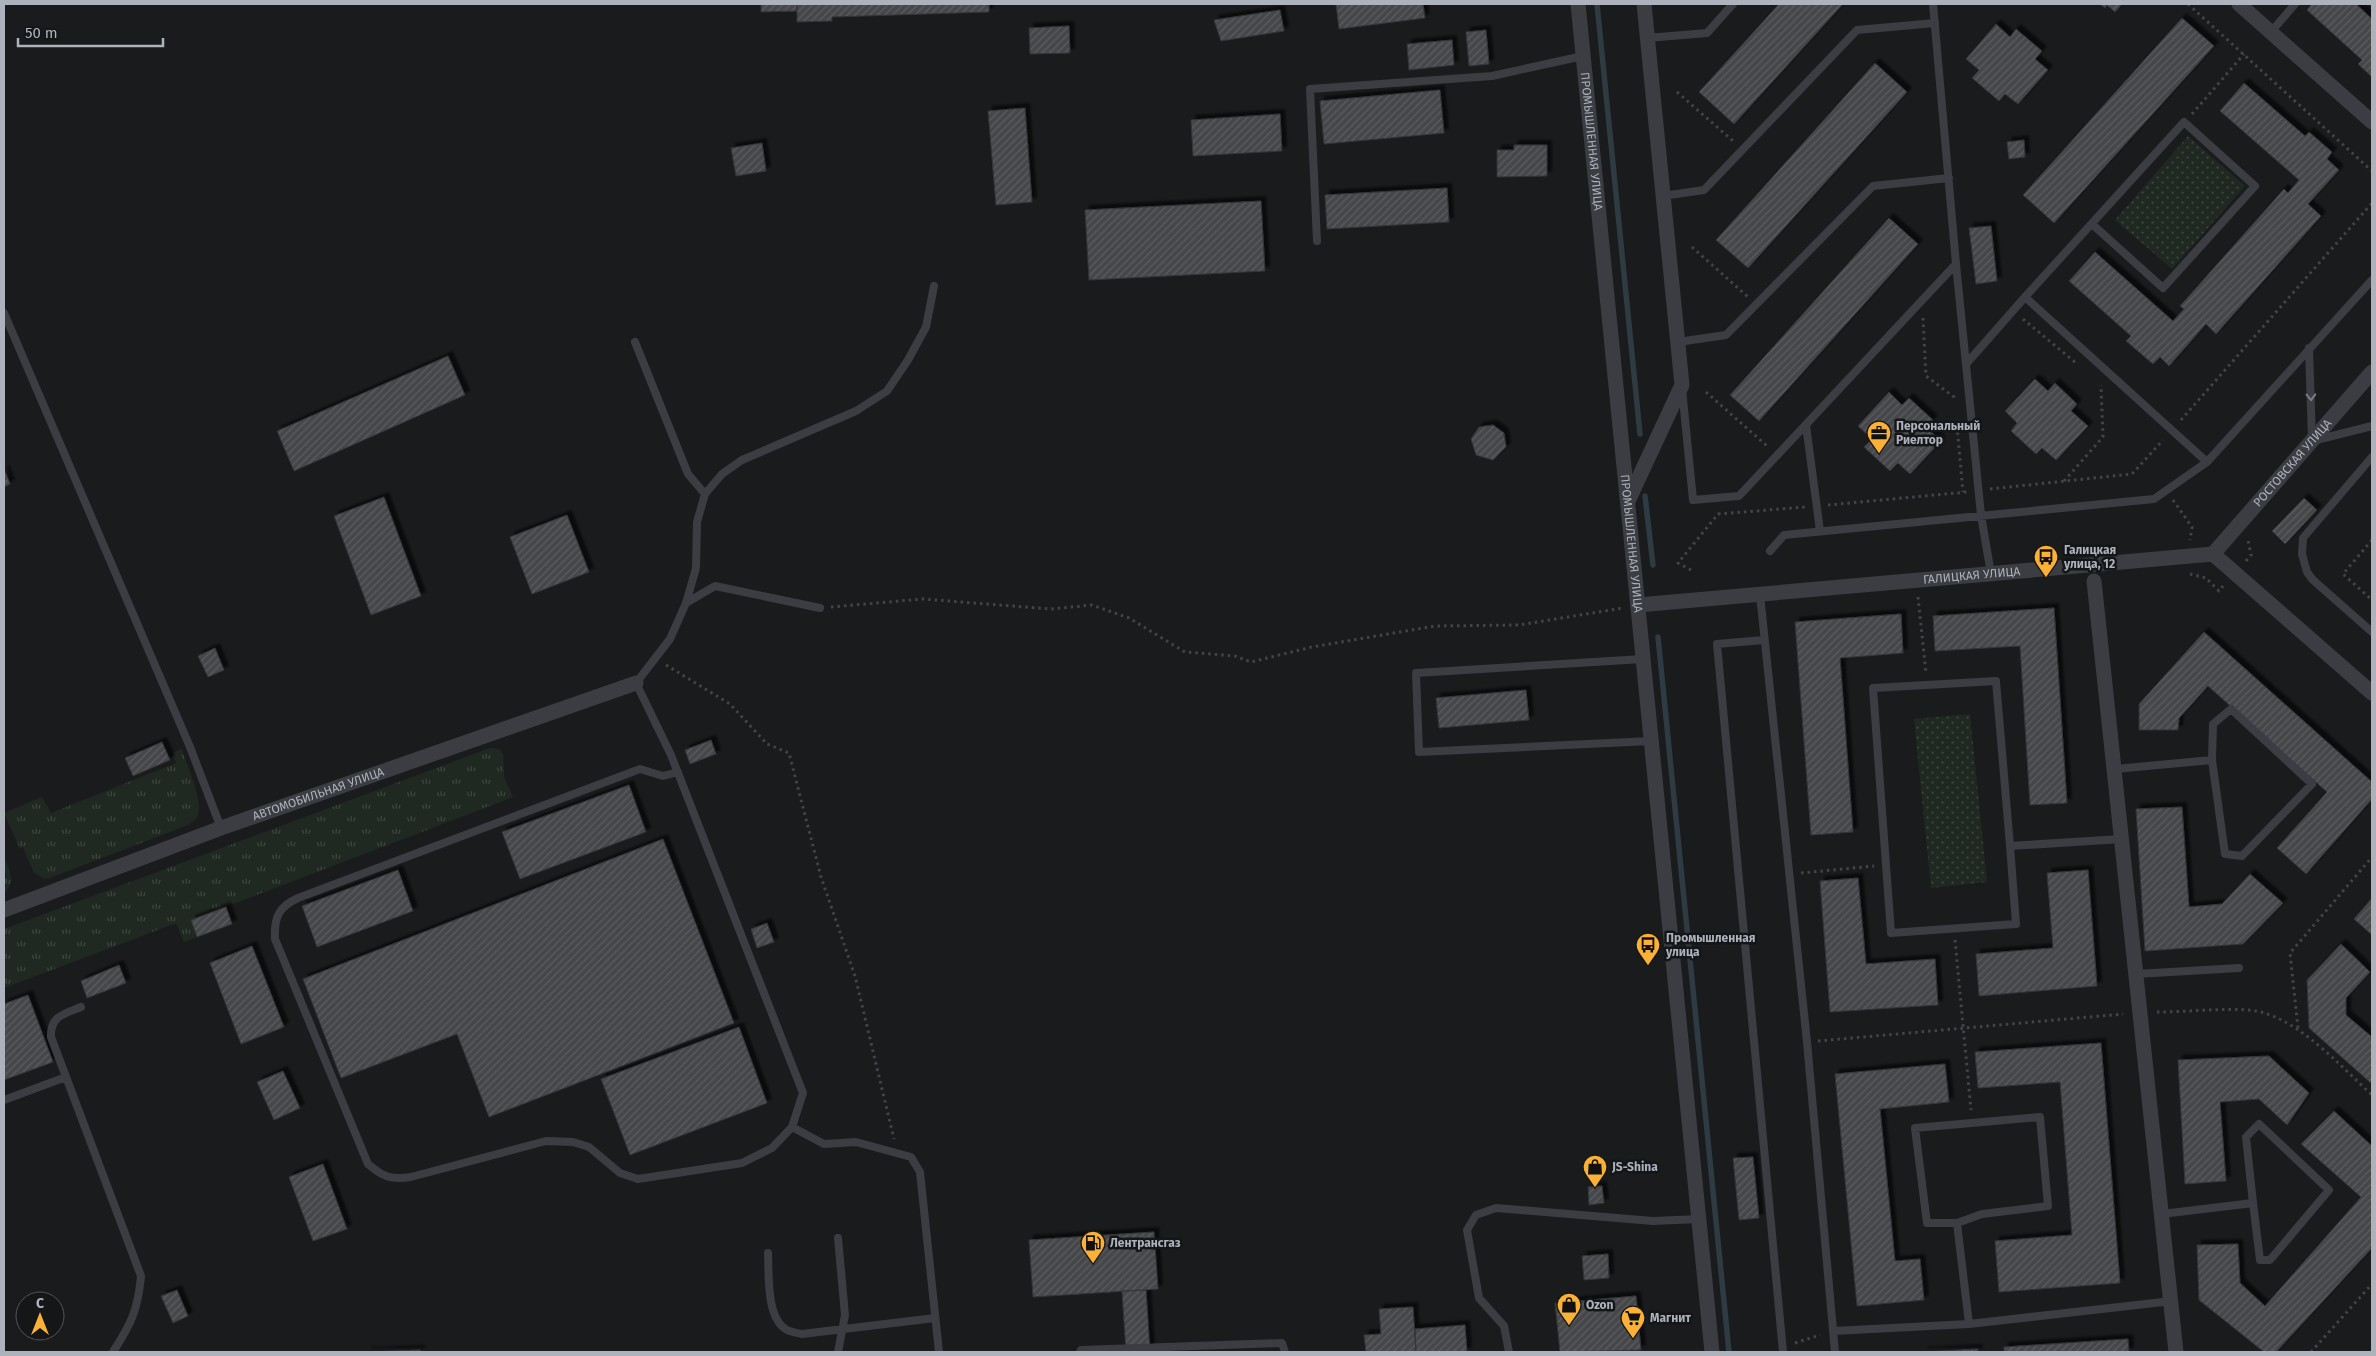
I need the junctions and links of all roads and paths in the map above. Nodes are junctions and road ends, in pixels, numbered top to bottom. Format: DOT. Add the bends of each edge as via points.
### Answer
graph roads {
  1 [pos="1578,4"];
  2 [pos="1644,4"];
  3 [pos="1733,4"];
  4 [pos="1933,4"];
  5 [pos="2188,4"];
  6 [pos="2239,4"];
  7 [pos="2295,4"];
  8 [pos="1935,24"];
  9 [pos="2270,32"];
  10 [pos="1648,38"];
  11 [pos="2244,54"];
  12 [pos="1583,56"];
  13 [pos="1677,92"];
  14 [pos="2184,122"];
  15 [pos="2372,122"];
  16 [pos="1742,150"];
  17 [pos="2372,171"];
  18 [pos="1950,178"];
  19 [pos="1663,196"];
  20 [pos="2372,203"];
  21 [pos="2092,224"];
  22 [pos="1317,241"];
  23 [pos="1692,248"];
  24 [pos="1956,264"];
  25 [pos="2372,280"];
  26 [pos="934,286"];
  27 [pos="2025,297"];
  28 [pos="1922,300"];
  29 [pos="1757,304"];
  30 [pos="4,313"];
  31 [pos="635,342"];
  32 [pos="1678,342"];
  33 [pos="2309,348"];
  34 [pos="1967,363"];
  35 [pos="2372,372"];
  36 [pos="1682,385"];
  37 [pos="2101,385"];
  38 [pos="1706,392"];
  39 [pos="1955,407"];
  40 [pos="1956,416"];
  41 [pos="1806,425"];
  42 [pos="2372,426"];
  43 [pos="2172,430"];
  44 [pos="2312,441"];
  45 [pos="1778,456"];
  46 [pos="2372,457"];
  47 [pos="2207,462"];
  48 [pos="2064,481"];
  49 [pos="1979,491"];
  50 [pos="2167,491"];
  51 [pos="1963,492"];
  52 [pos="705,494"];
  53 [pos="1628,503"];
  54 [pos="1816,506"];
  55 [pos="1981,516"];
  56 [pos="2192,527"];
  57 [pos="1820,531"];
  58 [pos="2372,540"];
  59 [pos="1770,551"];
  60 [pos="2213,554"];
  61 [pos="2092,564"];
  62 [pos="1692,570"];
  63 [pos="1990,574"];
  64 [pos="2094,581"];
  65 [pos="1760,594"];
  66 [pos="1918,596"];
  67 [pos="2372,600"];
  68 [pos="686,603"];
  69 [pos="1638,605"];
  70 [pos="820,608"];
  71 [pos="2372,632"];
  72 [pos="1764,640"];
  73 [pos="656,659"];
  74 [pos="1643,659"];
  75 [pos="1925,671"];
  76 [pos="636,683"];
  77 [pos="2372,693"];
  78 [pos="1651,741"];
  79 [pos="2212,760"];
  80 [pos="2114,768"];
  81 [pos="678,772"];
  82 [pos="221,828"];
  83 [pos="2122,839"];
  84 [pos="2010,846"];
  85 [pos="2372,857"];
  86 [pos="1886,865"];
  87 [pos="1788,874"];
  88 [pos="4,910"];
  89 [pos="1954,929"];
  90 [pos="2239,968"];
  91 [pos="2136,974"];
  92 [pos="81,1007"];
  93 [pos="2141,1013"];
  94 [pos="1963,1028"];
  95 [pos="2298,1029"];
  96 [pos="1808,1042"];
  97 [pos="66,1077"];
  98 [pos="2372,1095"];
  99 [pos="4,1100"];
  100 [pos="1972,1123"];
  101 [pos="792,1127"];
  102 [pos="898,1153"];
  103 [pos="2253,1203"];
  104 [pos="2162,1214"];
  105 [pos="1699,1219"];
  106 [pos="1957,1223"];
  107 [pos="838,1238"];
  108 [pos="768,1253"];
  109 [pos="2372,1284"];
  110 [pos="2172,1300"];
  111 [pos="935,1318"];
  112 [pos="1969,1324"];
  113 [pos="842,1330"];
  114 [pos="1833,1331"];
  115 [pos="1783,1350"];
  116 [pos="113,1352"];
  117 [pos="838,1352"];
  118 [pos="939,1352"];
  119 [pos="1080,1352"];
  120 [pos="1285,1352"];
  121 [pos="1509,1352"];
  122 [pos="1712,1352"];
  123 [pos="1835,1352"];
  124 [pos="2176,1352"];
  125 [pos="2312,1352"];
  1 -- 12 [label="street, ПРОМЫШЛЕННАЯ УЛИЦА"];
  2 -- 10 [label="street"];
  3 -- 10 [label="lane" via="1707,33"];
  4 -- 8 [label="lane"];
  5 -- 11 [label="path"];
  6 -- 9 [label="street"];
  7 -- 9 [label="lane"];
  8 -- 16 [label="lane" via="1857,30"];
  8 -- 18 [label="lane"];
  9 -- 15 [label="street"];
  10 -- 19 [label="street"];
  11 -- 14 [label="path"];
  11 -- 17 [label="path"];
  12 -- 22 [label="lane" via="1492,76 1310,89"];
  12 -- 53 [label="street, ПРОМЫШЛЕННАЯ УЛИЦА"];
  13 -- 16 [label="path"];
  14 -- 21 [label="lane"];
  14 -- 21 [label="lane" via="2255,186 2216,230 2163,288"];
  16 -- 19 [label="lane" via="1704,190"];
  18 -- 24 [label="lane"];
  18 -- 29 [label="lane" via="1873,186"];
  19 -- 32 [label="street"];
  20 -- 43 [label="path"];
  21 -- 27 [label="lane"];
  23 -- 29 [label="path"];
  24 -- 28 [label="lane"];
  24 -- 34 [label="lane"];
  25 -- 33 [label="lane"];
  26 -- 52 [label="lane" via="926,327 887,390 856,411 742,460 722,474"];
  27 -- 34 [label="lane"];
  27 -- 43 [label="lane"];
  28 -- 39 [label="path" via="1926,376 1954,397"];
  28 -- 41 [label="lane"];
  29 -- 32 [label="lane" via="1726,335"];
  30 -- 82 [label="lane" via="190,747"];
  31 -- 52 [label="lane" via="688,474"];
  32 -- 36 [label="street"];
  33 -- 44 [label="lane, one-way"];
  33 -- 47 [label="lane"];
  34 -- 49 [label="lane"];
  35 -- 44 [label="street, РОСТОВСКАЯ УЛИЦА"];
  36 -- 45 [label="lane" via="1693,500 1739,496"];
  36 -- 53 [label="street"];
  37 -- 48 [label="path" via="2103,437"];
  38 -- 45 [label="path"];
  40 -- 51 [label="path"];
  41 -- 45 [label="lane"];
  41 -- 54 [label="lane"];
  42 -- 44 [label="lane"];
  43 -- 47 [label="lane"];
  43 -- 48 [label="path" via="2132,474"];
  44 -- 60 [label="street, РОСТОВСКАЯ УЛИЦА"];
  46 -- 71 [label="lane" via="2312,525 2303,538 2302,554 2313,580"];
  47 -- 50 [label="lane"];
  48 -- 49 [label="path"];
  49 -- 51 [label="path"];
  49 -- 55 [label="lane"];
  50 -- 55 [label="lane" via="2154,499"];
  50 -- 56 [label="path"];
  51 -- 54 [label="path"];
  52 -- 68 [label="lane" via="697,522 696,568"];
  53 -- 69 [label="street, ПРОМЫШЛЕННАЯ УЛИЦА"];
  54 -- 57 [label="lane"];
  54 -- 62 [label="path" via="1718,514 1678,563"];
  55 -- 57 [label="lane"];
  55 -- 63 [label="lane"];
  57 -- 59 [label="lane" via="1784,535"];
  58 -- 67 [label="path" via="2343,574"];
  60 -- 61 [label="street, ГАЛИЦКАЯ УЛИЦА"];
  60 -- 77 [label="street"];
  61 -- 63 [label="street, ГАЛИЦКАЯ УЛИЦА"];
  61 -- 64 [label="lane"];
  63 -- 65 [label="street, ГАЛИЦКАЯ УЛИЦА"];
  64 -- 80 [label="street"];
  65 -- 69 [label="street, ГАЛИЦКАЯ УЛИЦА"];
  65 -- 72 [label="lane"];
  66 -- 75 [label="path"];
  68 -- 70 [label="lane" via="714,586"];
  68 -- 73 [label="lane" via="670,639"];
  69 -- 70 [label="path" via="1518,625 1435,626 1312,647 1251,662 1235,656 1185,652 1129,618 1092,605 1051,609 924,599"];
  69 -- 74 [label="street, ПРОМЫШЛЕННАЯ УЛИЦА"];
  72 -- 87 [label="lane"];
  72 -- 115 [label="lane" via="1717,644"];
  73 -- 76 [label="lane"];
  73 -- 102 [label="path" via="730,704 767,744 789,753 821,877 855,976"];
  74 -- 78 [label="street, ПРОМЫШЛЕННАЯ УЛИЦА"];
  74 -- 78 [label="lane" via="1416,673 1419,752"];
  76 -- 81 [label="lane"];
  76 -- 82 [label="street, АВТОМОБИЛЬНАЯ УЛИЦА"];
  78 -- 105 [label="street, ПРОМЫШЛЕННАЯ УЛИЦА"];
  79 -- 79 [label="lane" via="2225,854 2242,856 2312,784 2231,709 2214,724"];
  79 -- 80 [label="lane"];
  80 -- 83 [label="street"];
  81 -- 101 [label="lane" via="802,1093"];
  81 -- 101 [label="lane" via="663,776 640,769 298,898 286,903 278,912 275,939 368,1164 380,1175 411,1177 546,1141 573,1142 589,1147 620,1173 638,1179 742,1163 772,1148"];
  82 -- 88 [label="street, АВТОМОБИЛЬНАЯ УЛИЦА"];
  83 -- 84 [label="lane"];
  83 -- 91 [label="street"];
  84 -- 86 [label="lane" via="1996,681 1873,688"];
  84 -- 89 [label="lane" via="2016,924"];
  85 -- 95 [label="path" via="2290,952"];
  86 -- 87 [label="path"];
  86 -- 89 [label="lane" via="1891,934"];
  87 -- 96 [label="lane"];
  89 -- 94 [label="path"];
  90 -- 91 [label="lane"];
  91 -- 93 [label="street"];
  92 -- 97 [label="lane" via="56,1017 51,1026 51,1037"];
  93 -- 94 [label="path"];
  93 -- 95 [label="path" via="2250,1010"];
  93 -- 104 [label="street"];
  94 -- 96 [label="path"];
  94 -- 100 [label="path"];
  95 -- 98 [label="path"];
  96 -- 114 [label="lane"];
  97 -- 99 [label="lane"];
  97 -- 116 [label="lane" via="141,1276 132,1322"];
  100 -- 106 [label="lane" via="1915,1128 1927,1223"];
  100 -- 106 [label="lane" via="2040,1118 2048,1206 1982,1214"];
  101 -- 102 [label="lane" via="824,1144 856,1142"];
  102 -- 111 [label="lane" via="911,1156 920,1172"];
  103 -- 103 [label="lane" via="2246,1136 2259,1124 2329,1190 2270,1260 2260,1260"];
  103 -- 104 [label="lane"];
  104 -- 110 [label="street"];
  105 -- 121 [label="lane" via="1653,1221 1496,1208 1476,1215 1467,1230 1479,1298 1504,1326"];
  105 -- 122 [label="street, ПРОМЫШЛЕННАЯ УЛИЦА"];
  106 -- 112 [label="lane"];
  107 -- 113 [label="lane" via="845,1315"];
  108 -- 113 [label="lane" via="772,1309 776,1320 786,1330 802,1334"];
  109 -- 125 [label="path"];
  110 -- 112 [label="lane"];
  110 -- 124 [label="street"];
  111 -- 113 [label="lane"];
  111 -- 118 [label="lane"];
  112 -- 114 [label="lane"];
  113 -- 117 [label="lane"];
  114 -- 115 [label="path"];
  114 -- 123 [label="lane"];
  119 -- 120 [label="lane" via="1282,1343"];
}
